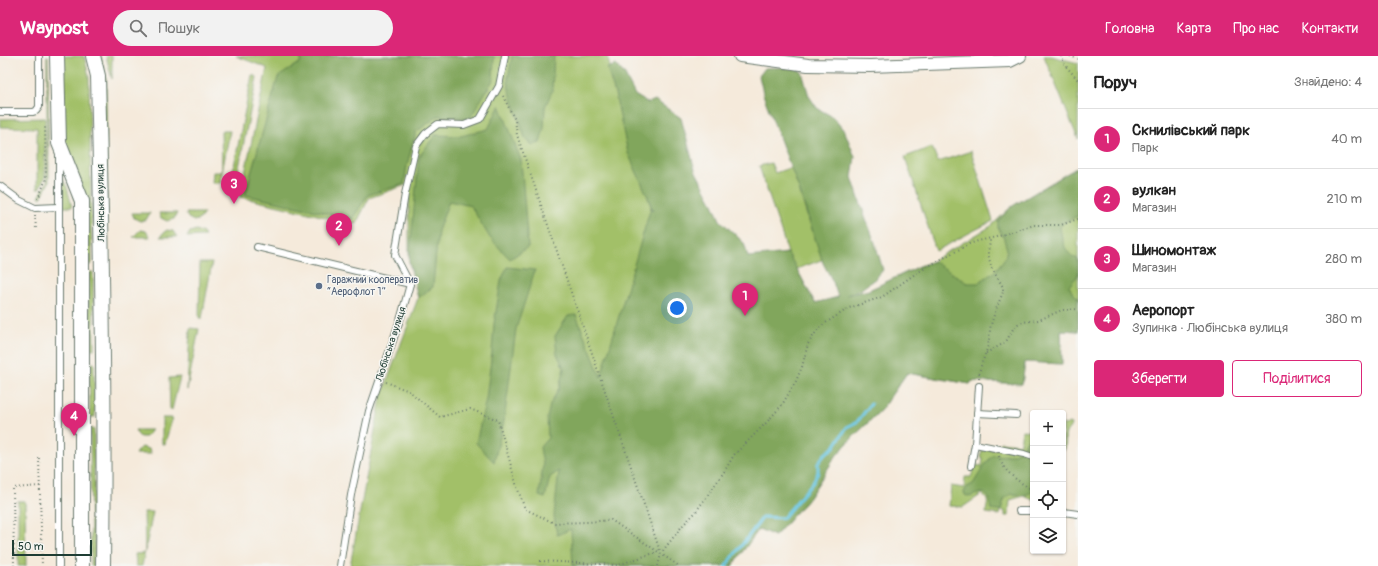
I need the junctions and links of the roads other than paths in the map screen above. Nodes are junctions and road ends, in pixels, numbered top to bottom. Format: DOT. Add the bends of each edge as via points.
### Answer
graph roads {
  1 [pos="39,56"];
  2 [pos="57,56"];
  3 [pos="92,56"];
  4 [pos="505,56"];
  5 [pos="740,56"];
  6 [pos="1020,56"];
  7 [pos="0,112"];
  8 [pos="59,143"];
  9 [pos="0,186"];
  10 [pos="58,207"];
  11 [pos="257,247"];
  12 [pos="410,284"];
  13 [pos="980,386"];
  14 [pos="977,413"];
  15 [pos="1016,415"];
  16 [pos="975,444"];
  17 [pos="1030,456"];
  18 [pos="971,466"];
  19 [pos="1019,511"];
  20 [pos="1030,511"];
  21 [pos="1066,512"];
  22 [pos="1078,514"];
  23 [pos="59,566"];
  24 [pos="82,566"];
  25 [pos="103,566"];
  26 [pos="340,566"];
  1 -- 7 [label="lane" via="39,107 33,112"];
  2 -- 8 [label="street, Любінська вулиця"];
  3 -- 25 [label="street, Любінська вулиця" via="98,76 103,254"];
  4 -- 12 [label="lane" via="499,86 480,119 464,124 438,124 425,134 416,146 405,194 396,255"];
  5 -- 6 [label="street" via="808,65 870,66 1010,61"];
  8 -- 10 [label="lane, Любінська вулиця"];
  8 -- 24 [label="street, Любінська вулиця" via="82,202"];
  9 -- 10 [label="lane" via="35,208"];
  10 -- 23 [label="lane, Любінська вулиця"];
  11 -- 12 [label="lane"];
  12 -- 26 [label="lane, Любінська вулиця" via="369,411 351,496"];
  13 -- 14 [label="lane"];
  14 -- 15 [label="lane"];
  14 -- 16 [label="lane"];
  16 -- 17 [label="lane"];
  16 -- 18 [label="lane"];
  19 -- 20 [label="lane"];
  21 -- 22 [label="lane"];
}
